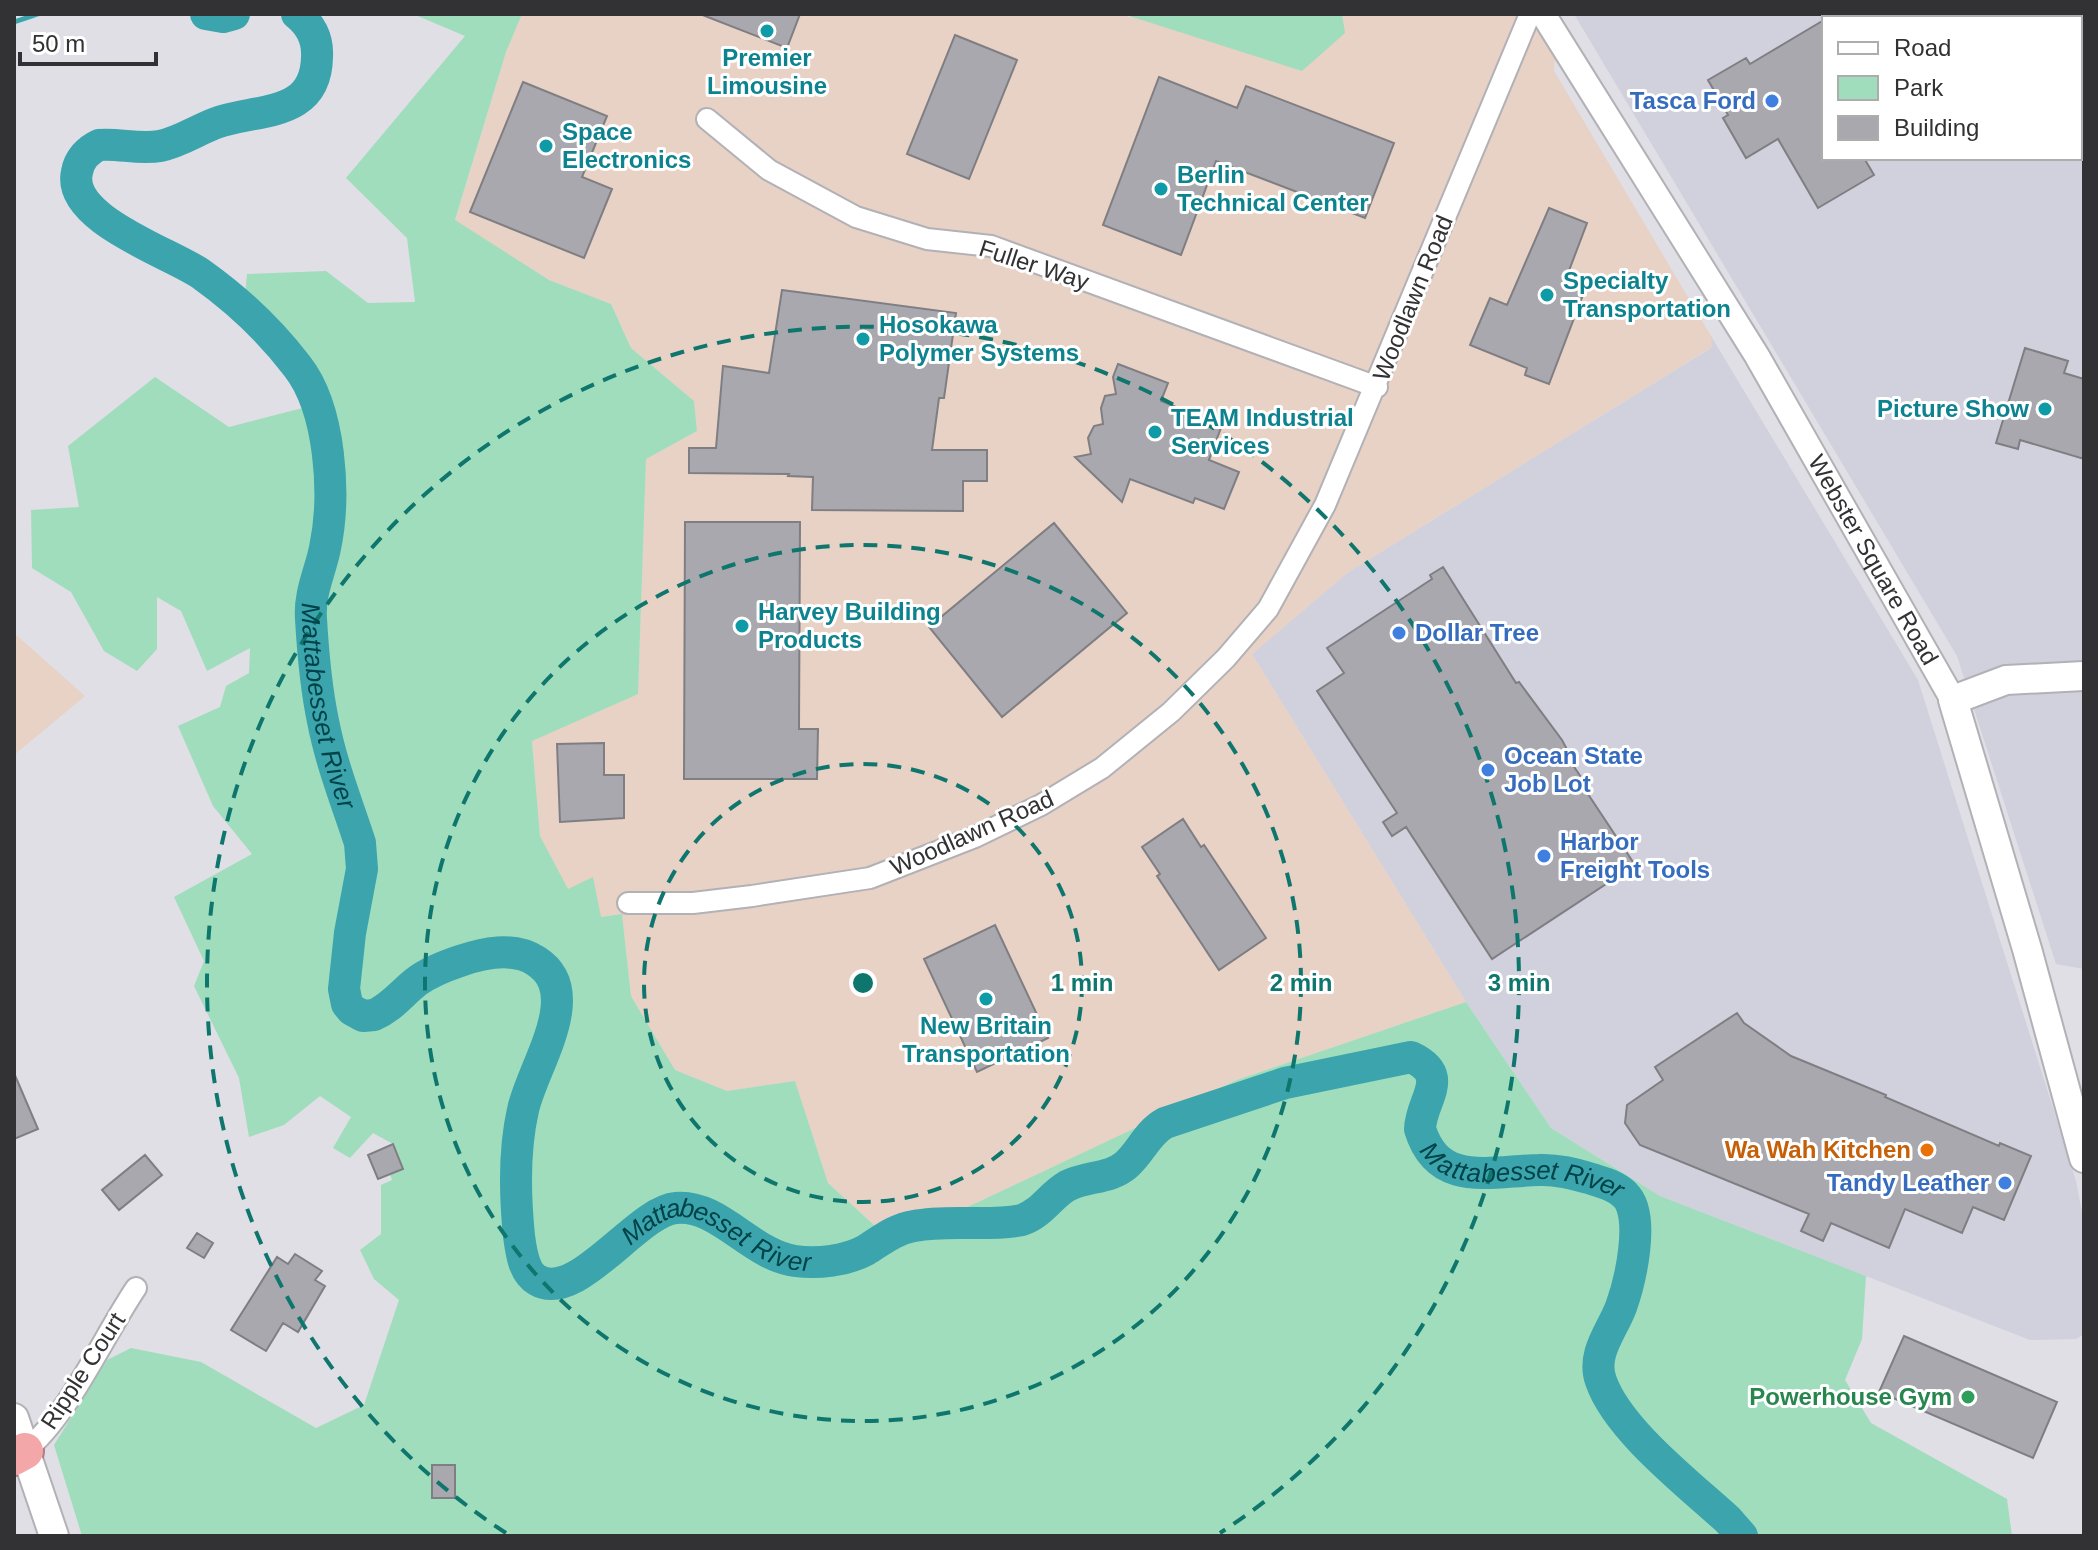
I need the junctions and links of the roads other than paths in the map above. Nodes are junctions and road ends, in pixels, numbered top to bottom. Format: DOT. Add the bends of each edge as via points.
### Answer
graph roads {
  1 [pos="1530,14"];
  2 [pos="1543,14"];
  3 [pos="707,119"];
  4 [pos="1377,387"];
  5 [pos="2084,676"];
  6 [pos="1953,700"];
  7 [pos="628,903"];
  8 [pos="2084,1158"];
  9 [pos="136,1288"];
  10 [pos="18,1442"];
  11 [pos="54,1536"];
  1 -- 4 [label="street, Woodlawn Road"];
  2 -- 6 [label="street, Webster Square Road" via="1757,356"];
  3 -- 4 [label="street, Fuller Way" via="769,170 856,217 927,239 991,246"];
  4 -- 7 [label="street, Woodlawn Road" via="1325,505 1268,609 1171,712 1102,768 975,837 870,878 693,903"];
  5 -- 6 [label="main road" via="2006,680"];
  6 -- 8 [label="main road, Webster Square Road"];
  9 -- 10 [label="street, Ripple Court" via="59,1414 45,1432"];
  10 -- 11 [label="main road"];
}
